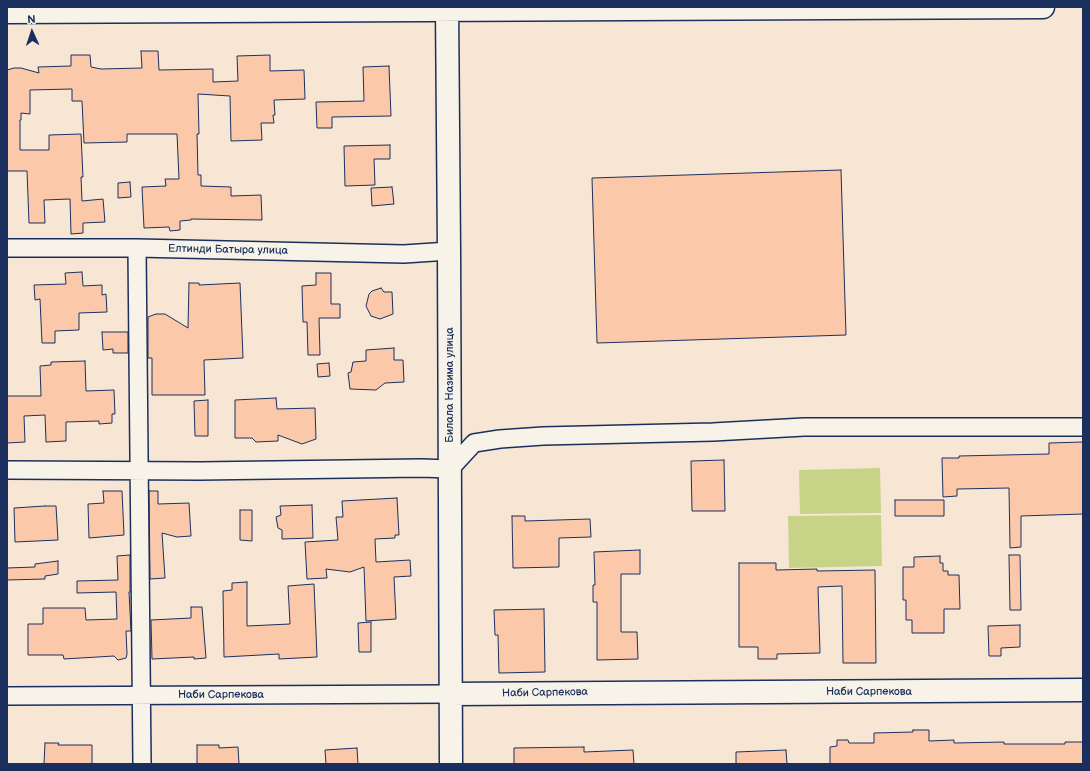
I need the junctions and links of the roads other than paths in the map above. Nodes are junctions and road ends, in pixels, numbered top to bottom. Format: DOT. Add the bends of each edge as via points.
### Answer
graph roads {
  1 [pos="1043,7"];
  2 [pos="447,9"];
  3 [pos="7,12"];
  4 [pos="7,248"];
  5 [pos="137,248"];
  6 [pos="449,251"];
  7 [pos="1083,427"];
  8 [pos="7,470"];
  9 [pos="139,470"];
  10 [pos="450,470"];
  11 [pos="1083,690"];
  12 [pos="450,694"];
  13 [pos="142,695"];
  14 [pos="7,696"];
  15 [pos="142,764"];
  16 [pos="451,764"];
  1 -- 2 [label="street"];
  2 -- 3 [label="street"];
  2 -- 6 [label="street, Билала Назима улица"];
  4 -- 5 [label="street, Елтинди Батыра улица"];
  5 -- 6 [label="street, Елтинди Батыра улица" via="404,254"];
  5 -- 9 [label="street"];
  6 -- 10 [label="street, Билала Назима улица"];
  7 -- 10 [label="street" via="804,427 543,436 474,443"];
  8 -- 9 [label="street"];
  9 -- 10 [label="street"];
  9 -- 13 [label="street"];
  10 -- 12 [label="street, Билала Назима улица"];
  11 -- 12 [label="street, Наби Сарпекова"];
  12 -- 13 [label="street, Наби Сарпекова"];
  12 -- 16 [label="street, Билала Назима улица"];
  13 -- 14 [label="street, Наби Сарпекова"];
  13 -- 15 [label="street"];
}
